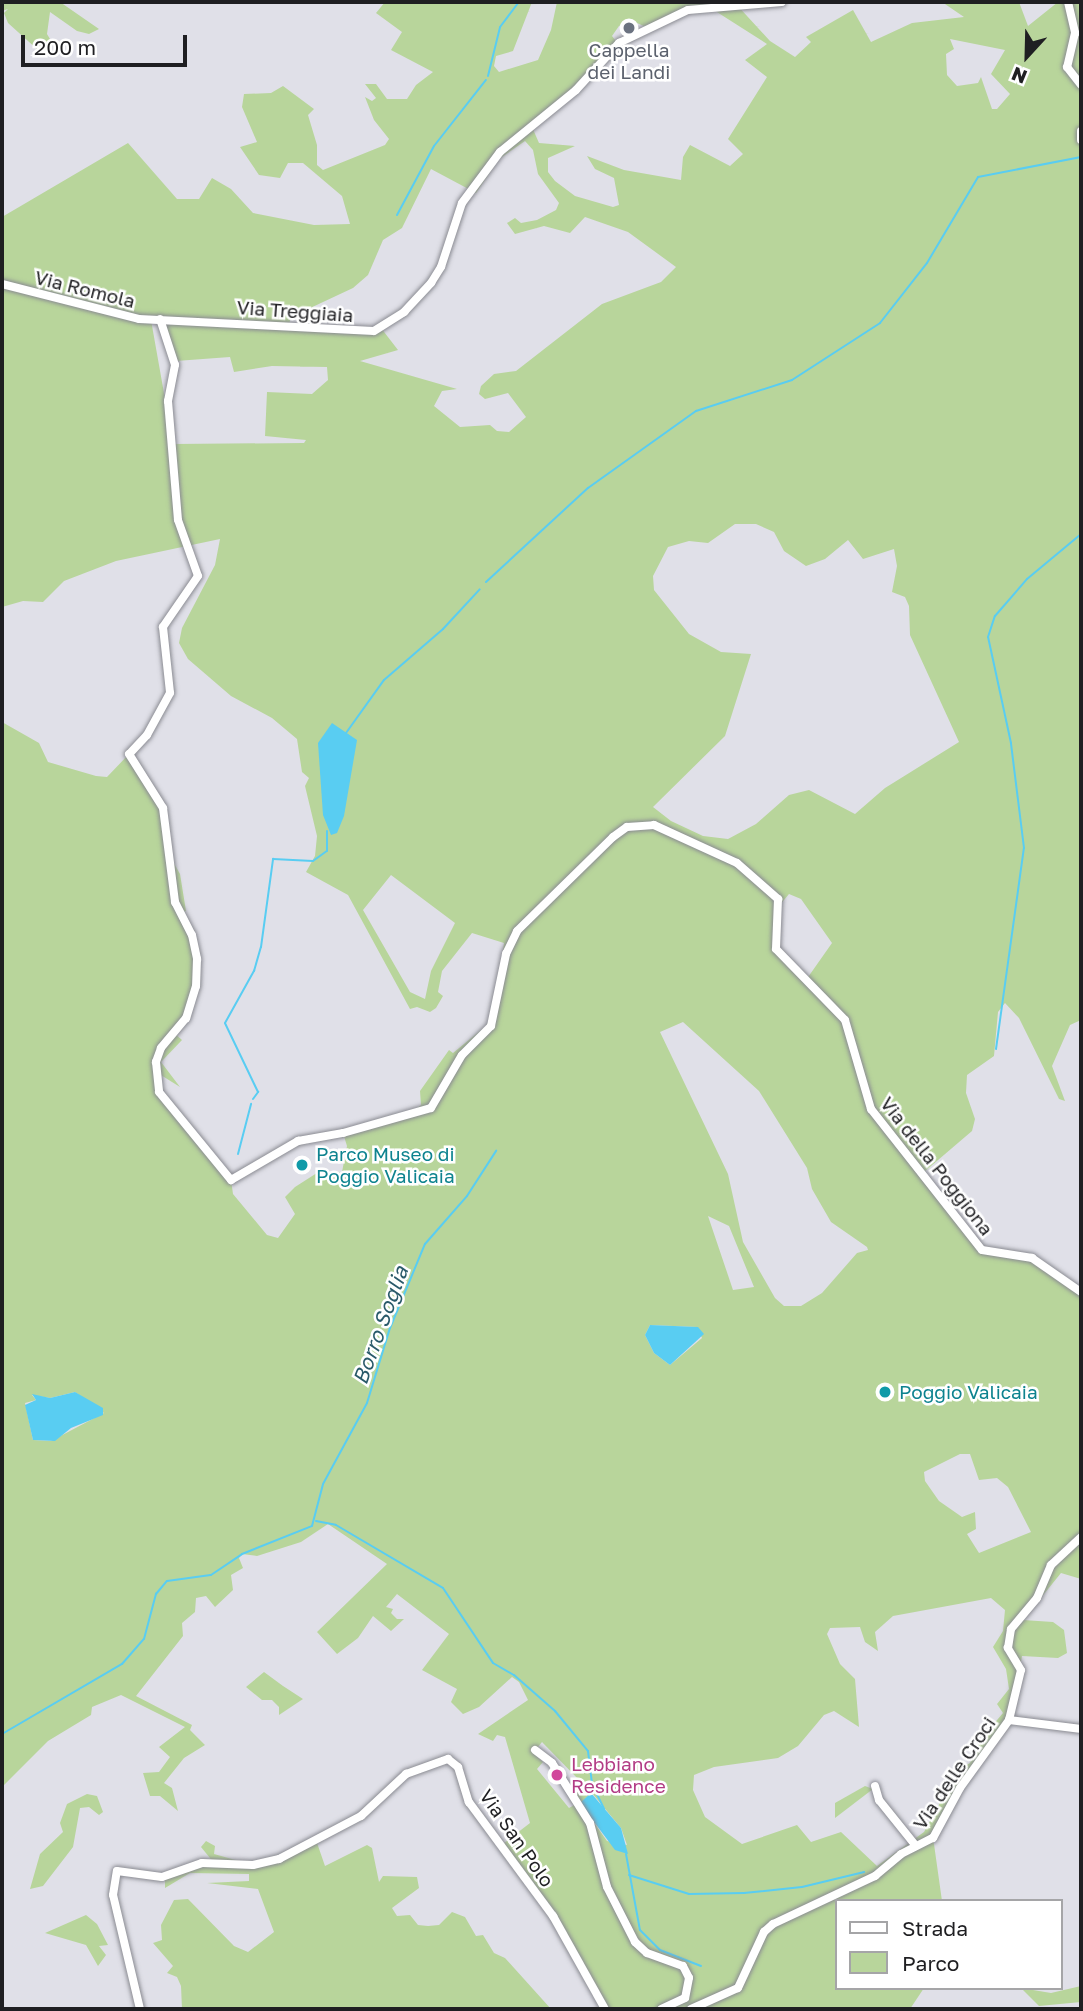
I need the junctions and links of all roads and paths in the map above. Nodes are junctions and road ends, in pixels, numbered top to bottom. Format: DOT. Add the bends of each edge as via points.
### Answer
graph roads {
  1 [pos="782,2"];
  2 [pos="1068,2"];
  3 [pos="1081,85"];
  4 [pos="1081,131"];
  5 [pos="1081,140"];
  6 [pos="2,284"];
  7 [pos="160,319"];
  8 [pos="1081,1292"];
  9 [pos="1081,1537"];
  10 [pos="1009,1720"];
  11 [pos="1081,1729"];
  12 [pos="535,1751"];
  13 [pos="875,1786"];
  14 [pos="916,1846"];
  15 [pos="139,2008"];
  16 [pos="605,2009"];
  17 [pos="661,2009"];
  18 [pos="691,2009"];
  1 -- 7 [label="street, Via Treggiaia" via="688,10 619,43 576,90 500,152 462,203 436,275 417,300 388,325 359,332"];
  2 -- 3 [label="street" via="1075,33 1068,67"];
  4 -- 5 [label="street"];
  6 -- 7 [label="street, Via Romola" via="139,319"];
  7 -- 8 [label="street, Via della Poggiona" via="175,365 168,401 178,520 198,568 197,582 163,627 170,693 147,735 129,754 163,808 175,902 192,935 197,960 196,986 186,1018 161,1048 156,1062 159,1092 231,1180 305,1138 431,1108 462,1055 487,1032 506,954 517,932 613,837 627,827 654,825 737,863 778,899 776,949 837,1009 853,1037 871,1109 982,1250 1032,1258"];
  9 -- 10 [label="street, Via delle Croci" via="1051,1564 1037,1598 1011,1629 1008,1648 1021,1670"];
  10 -- 11 [label="street"];
  10 -- 14 [label="street, Via delle Croci" via="960,1788 933,1838"];
  12 -- 17 [label="street" via="565,1781 590,1823 607,1886 635,1942 647,1953 683,1966 689,1978 685,1998"];
  13 -- 14 [label="street" via="879,1800"];
  14 -- 18 [label="street, Via delle Croci" via="875,1876 773,1924 764,1932 738,1988"];
  15 -- 16 [label="street, Via San Polo" via="113,1895 117,1871 162,1877 202,1863 253,1865 279,1858 361,1816 406,1774 448,1759 458,1767 469,1802 553,1916"];
}
